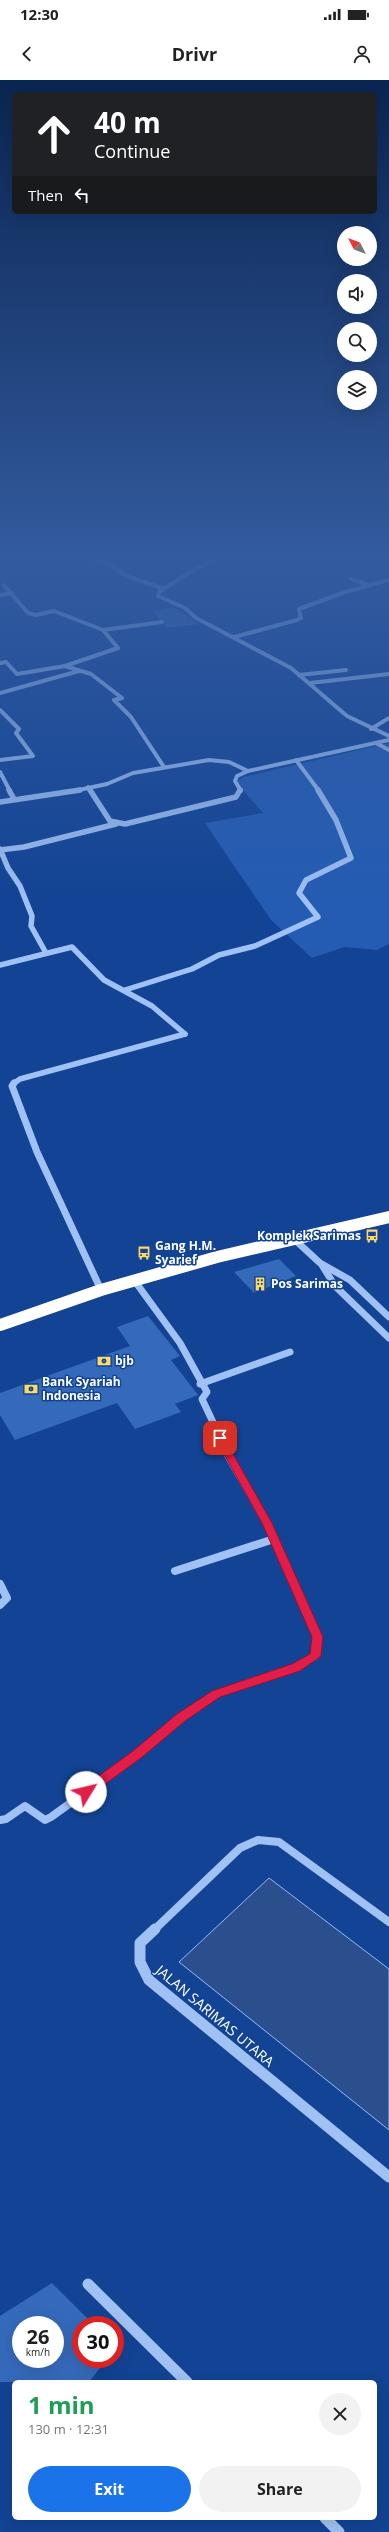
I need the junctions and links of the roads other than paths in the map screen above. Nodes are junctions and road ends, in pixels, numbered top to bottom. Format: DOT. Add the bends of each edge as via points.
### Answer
graph roads {
  1 [pos="64,675"];
  2 [pos="90,675"];
  3 [pos="299,675"];
  4 [pos="376,675"];
  5 [pos="310,683"];
  6 [pos="0,693"];
  7 [pos="0,710"];
  8 [pos="389,718"];
  9 [pos="371,729"];
  10 [pos="389,736"];
  11 [pos="389,740"];
  12 [pos="376,743"];
  13 [pos="389,750"];
  14 [pos="0,760"];
  15 [pos="296,760"];
  16 [pos="164,767"];
  17 [pos="248,771"];
  18 [pos="0,772"];
  19 [pos="88,787"];
  20 [pos="14,799"];
  21 [pos="0,802"];
  22 [pos="116,824"];
  23 [pos="0,850"];
  24 [pos="46,953"];
  25 [pos="0,965"];
  26 [pos="126,990"];
  27 [pos="389,1218"];
  28 [pos="294,1239"];
  29 [pos="320,1263"];
  30 [pos="134,1280"];
  31 [pos="101,1290"];
  32 [pos="389,1317"];
  33 [pos="0,1325"];
  34 [pos="389,1338"];
  35 [pos="290,1352"];
  36 [pos="200,1384"];
  37 [pos="274,1539"];
  38 [pos="175,1571"];
  39 [pos="0,1584"];
  40 [pos="0,1605"];
  41 [pos="0,1820"];
  42 [pos="389,1922"];
  43 [pos="389,2177"];
  44 [pos="88,2284"];
  45 [pos="185,2380"];
  46 [pos="327,2520"];
  47 [pos="339,2532"];
  1 -- 6 [label="street"];
  2 -- 16 [label="street" via="99,679 122,698 114,700 131,717"];
  3 -- 5 [label="street"];
  4 -- 5 [label="street"];
  5 -- 9 [label="street" via="347,716"];
  7 -- 14 [label="street" via="19,729 16,733 33,756"];
  8 -- 9 [label="street"];
  9 -- 10 [label="street"];
  11 -- 12 [label="street"];
  12 -- 13 [label="street"];
  12 -- 15 [label="street"];
  15 -- 17 [label="street"];
  15 -- 26 [label="street" via="319,790 347,842 351,858 306,880 299,893 318,917 286,934 255,946 219,955 192,969"];
  16 -- 17 [label="street" via="221,760"];
  16 -- 19 [label="street" via="132,773 124,779"];
  17 -- 22 [label="street" via="237,776 235,781 241,792 236,797"];
  18 -- 20 [label="street"];
  19 -- 20 [label="street"];
  19 -- 22 [label="street" via="110,821"];
  20 -- 21 [label="street"];
  22 -- 23 [label="street" via="24,847"];
  23 -- 24 [label="street" via="20,886 32,916 31,926"];
  24 -- 25 [label="street"];
  24 -- 26 [label="street" via="72,947 104,980"];
  26 -- 31 [label="street" via="152,1006 186,1034 20,1079 12,1086 37,1152"];
  27 -- 28 [label="highway"];
  28 -- 29 [label="street"];
  28 -- 30 [label="highway"];
  29 -- 32 [label="street" via="350,1280"];
  29 -- 34 [label="street" via="335,1286"];
  30 -- 31 [label="highway"];
  30 -- 36 [label="street" via="180,1343 193,1364"];
  31 -- 33 [label="highway"];
  35 -- 36 [label="street"];
  36 -- 37 [label="street" via="207,1392 202,1399 226,1451"];
  37 -- 38 [label="street"];
  37 -- 41 [label="street" via="317,1637 316,1656 296,1667 216,1694 181,1717 137,1755 51,1817 45,1820 26,1806"];
  39 -- 40 [label="street" via="7,1598"];
  42 -- 43 [label="street, JALAN SARIMAS UTARA" via="279,1842 258,1840 240,1848 140,1943 139,1960 143,1974 169,1998"];
  44 -- 45 [label="street"];
  46 -- 47 [label="street"];
}
